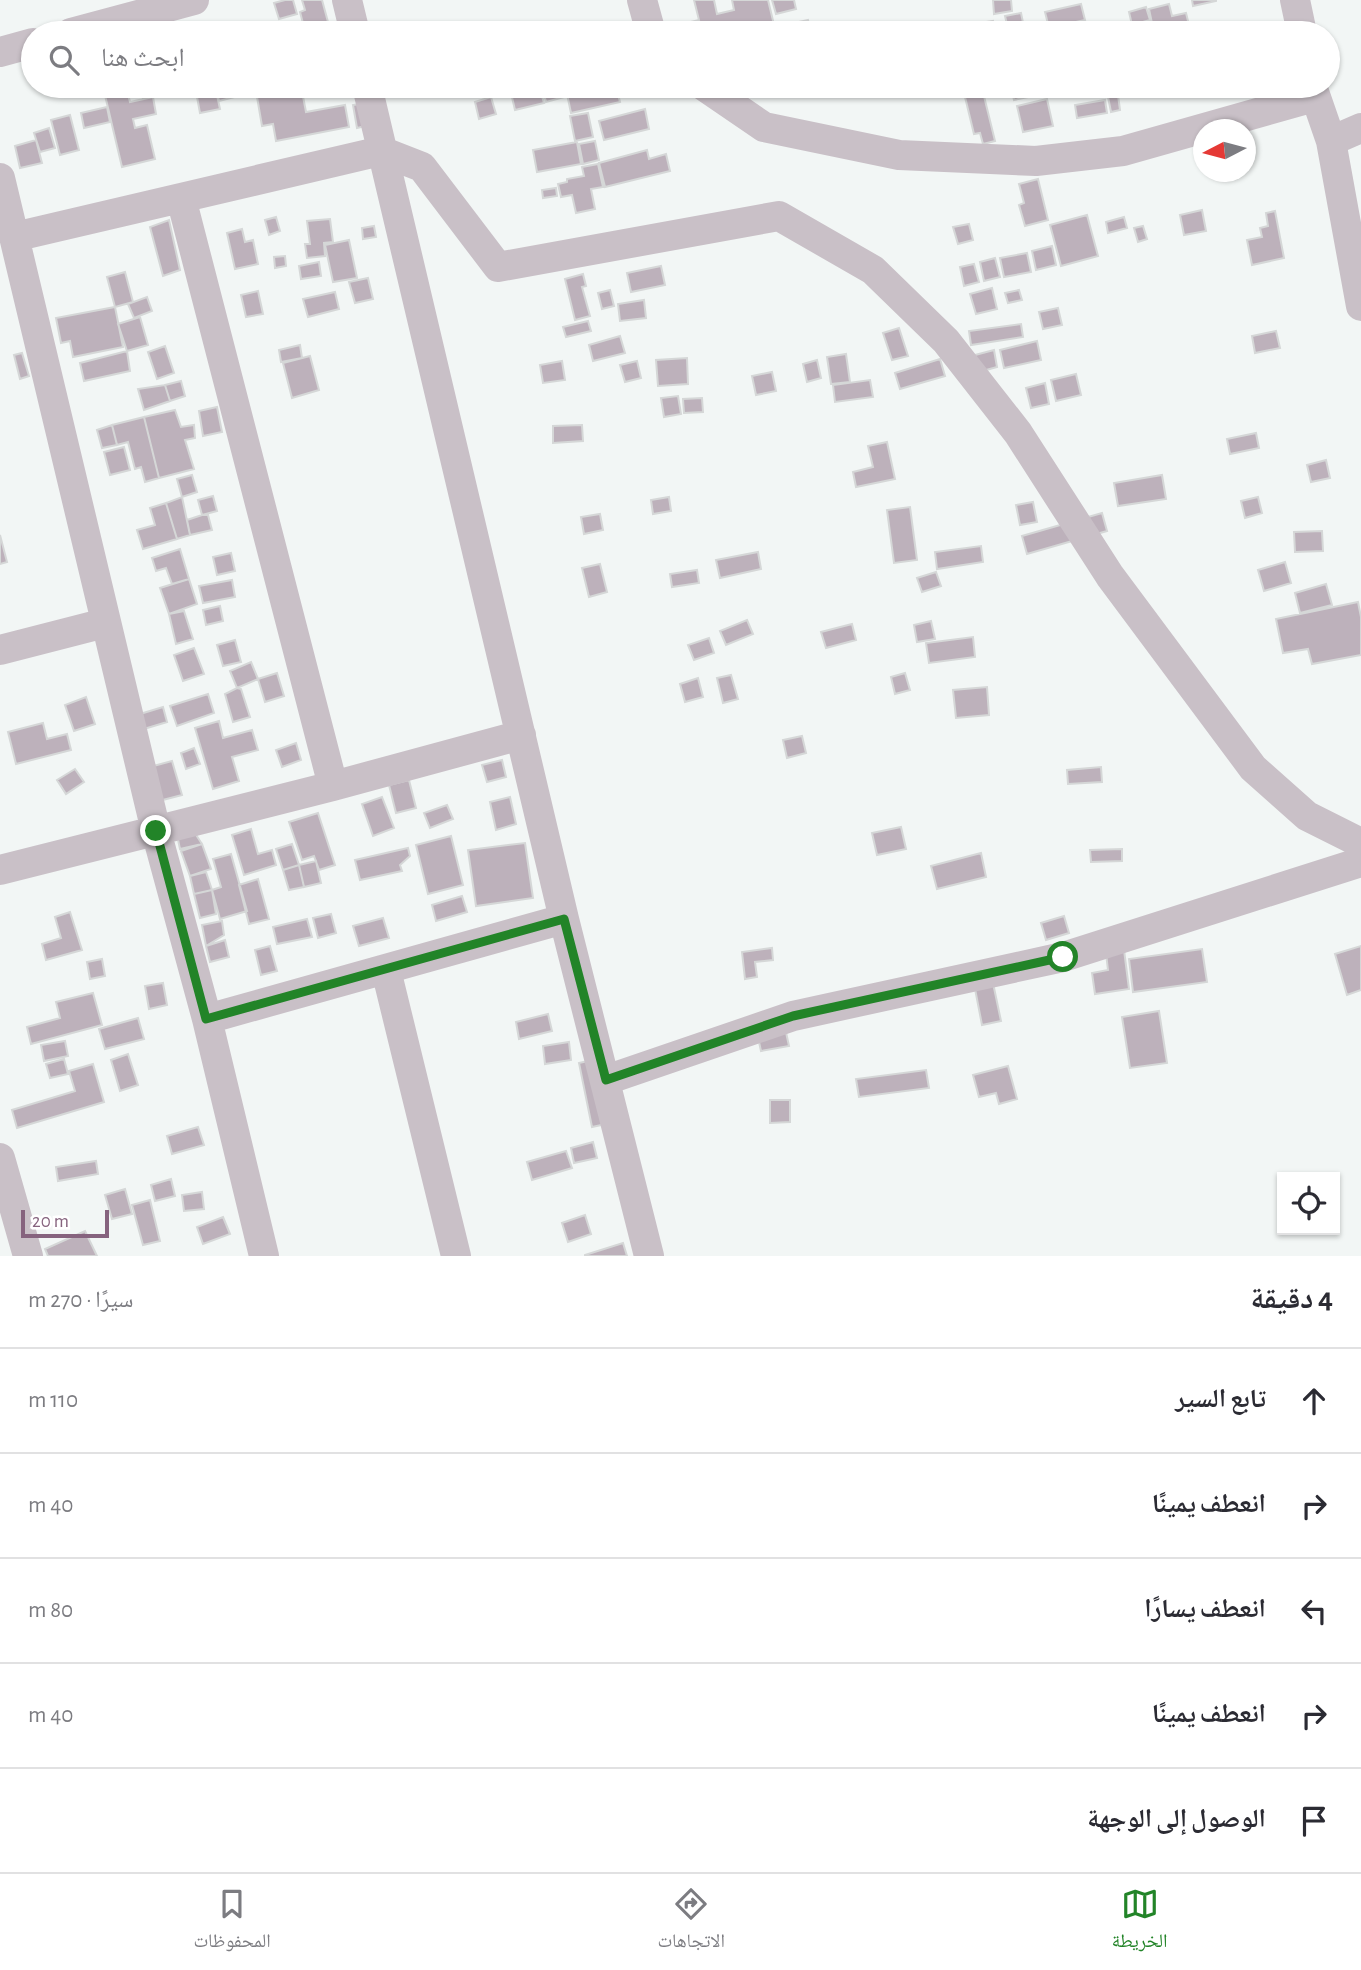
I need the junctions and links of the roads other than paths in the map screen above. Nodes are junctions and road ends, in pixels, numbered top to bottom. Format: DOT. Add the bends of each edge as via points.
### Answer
graph roads {
  1 [pos="194,0"];
  2 [pos="347,0"];
  3 [pos="642,0"];
  4 [pos="1295,0"];
  5 [pos="116,21"];
  6 [pos="352,21"];
  7 [pos="648,21"];
  8 [pos="1299,21"];
  9 [pos="21,46"];
  10 [pos="0,52"];
  11 [pos="369,98"];
  12 [pos="722,98"];
  13 [pos="1291,98"];
  14 [pos="1316,98"];
  15 [pos="1361,128"];
  16 [pos="1331,141"];
  17 [pos="381,151"];
  18 [pos="0,178"];
  19 [pos="181,198"];
  20 [pos="14,237"];
  21 [pos="1361,306"];
  22 [pos="105,623"];
  23 [pos="0,650"];
  24 [pos="521,735"];
  25 [pos="333,786"];
  26 [pos="156,831"];
  27 [pos="1361,843"];
  28 [pos="1361,862"];
  29 [pos="0,870"];
  30 [pos="564,919"];
  31 [pos="386,970"];
  32 [pos="206,1019"];
  33 [pos="606,1080"];
  34 [pos="0,1158"];
  35 [pos="28,1256"];
  36 [pos="264,1256"];
  37 [pos="456,1256"];
  38 [pos="649,1256"];
  1 -- 5 [label="street"];
  2 -- 6 [label="street"];
  3 -- 7 [label="street"];
  4 -- 8 [label="street"];
  9 -- 10 [label="street"];
  11 -- 17 [label="street"];
  12 -- 13 [label="street" via="764,127 900,155 1036,160 1123,151"];
  14 -- 16 [label="street"];
  15 -- 16 [label="street"];
  16 -- 21 [label="street"];
  17 -- 19 [label="street"];
  17 -- 24 [label="street"];
  17 -- 27 [label="street" via="422,167 498,267 779,216 873,270 946,341 1017,433 1110,576 1252,768 1307,816"];
  18 -- 20 [label="street"];
  19 -- 20 [label="street"];
  19 -- 25 [label="street"];
  20 -- 22 [label="street"];
  22 -- 23 [label="street"];
  22 -- 26 [label="street"];
  24 -- 25 [label="street"];
  24 -- 30 [label="street"];
  25 -- 26 [label="street"];
  26 -- 29 [label="street"];
  26 -- 32 [label="street"];
  28 -- 33 [label="street" via="1063,957 793,1016"];
  30 -- 31 [label="street"];
  30 -- 33 [label="street"];
  31 -- 32 [label="street"];
  31 -- 37 [label="street"];
  32 -- 36 [label="street"];
  33 -- 38 [label="street"];
  34 -- 35 [label="street"];
}
